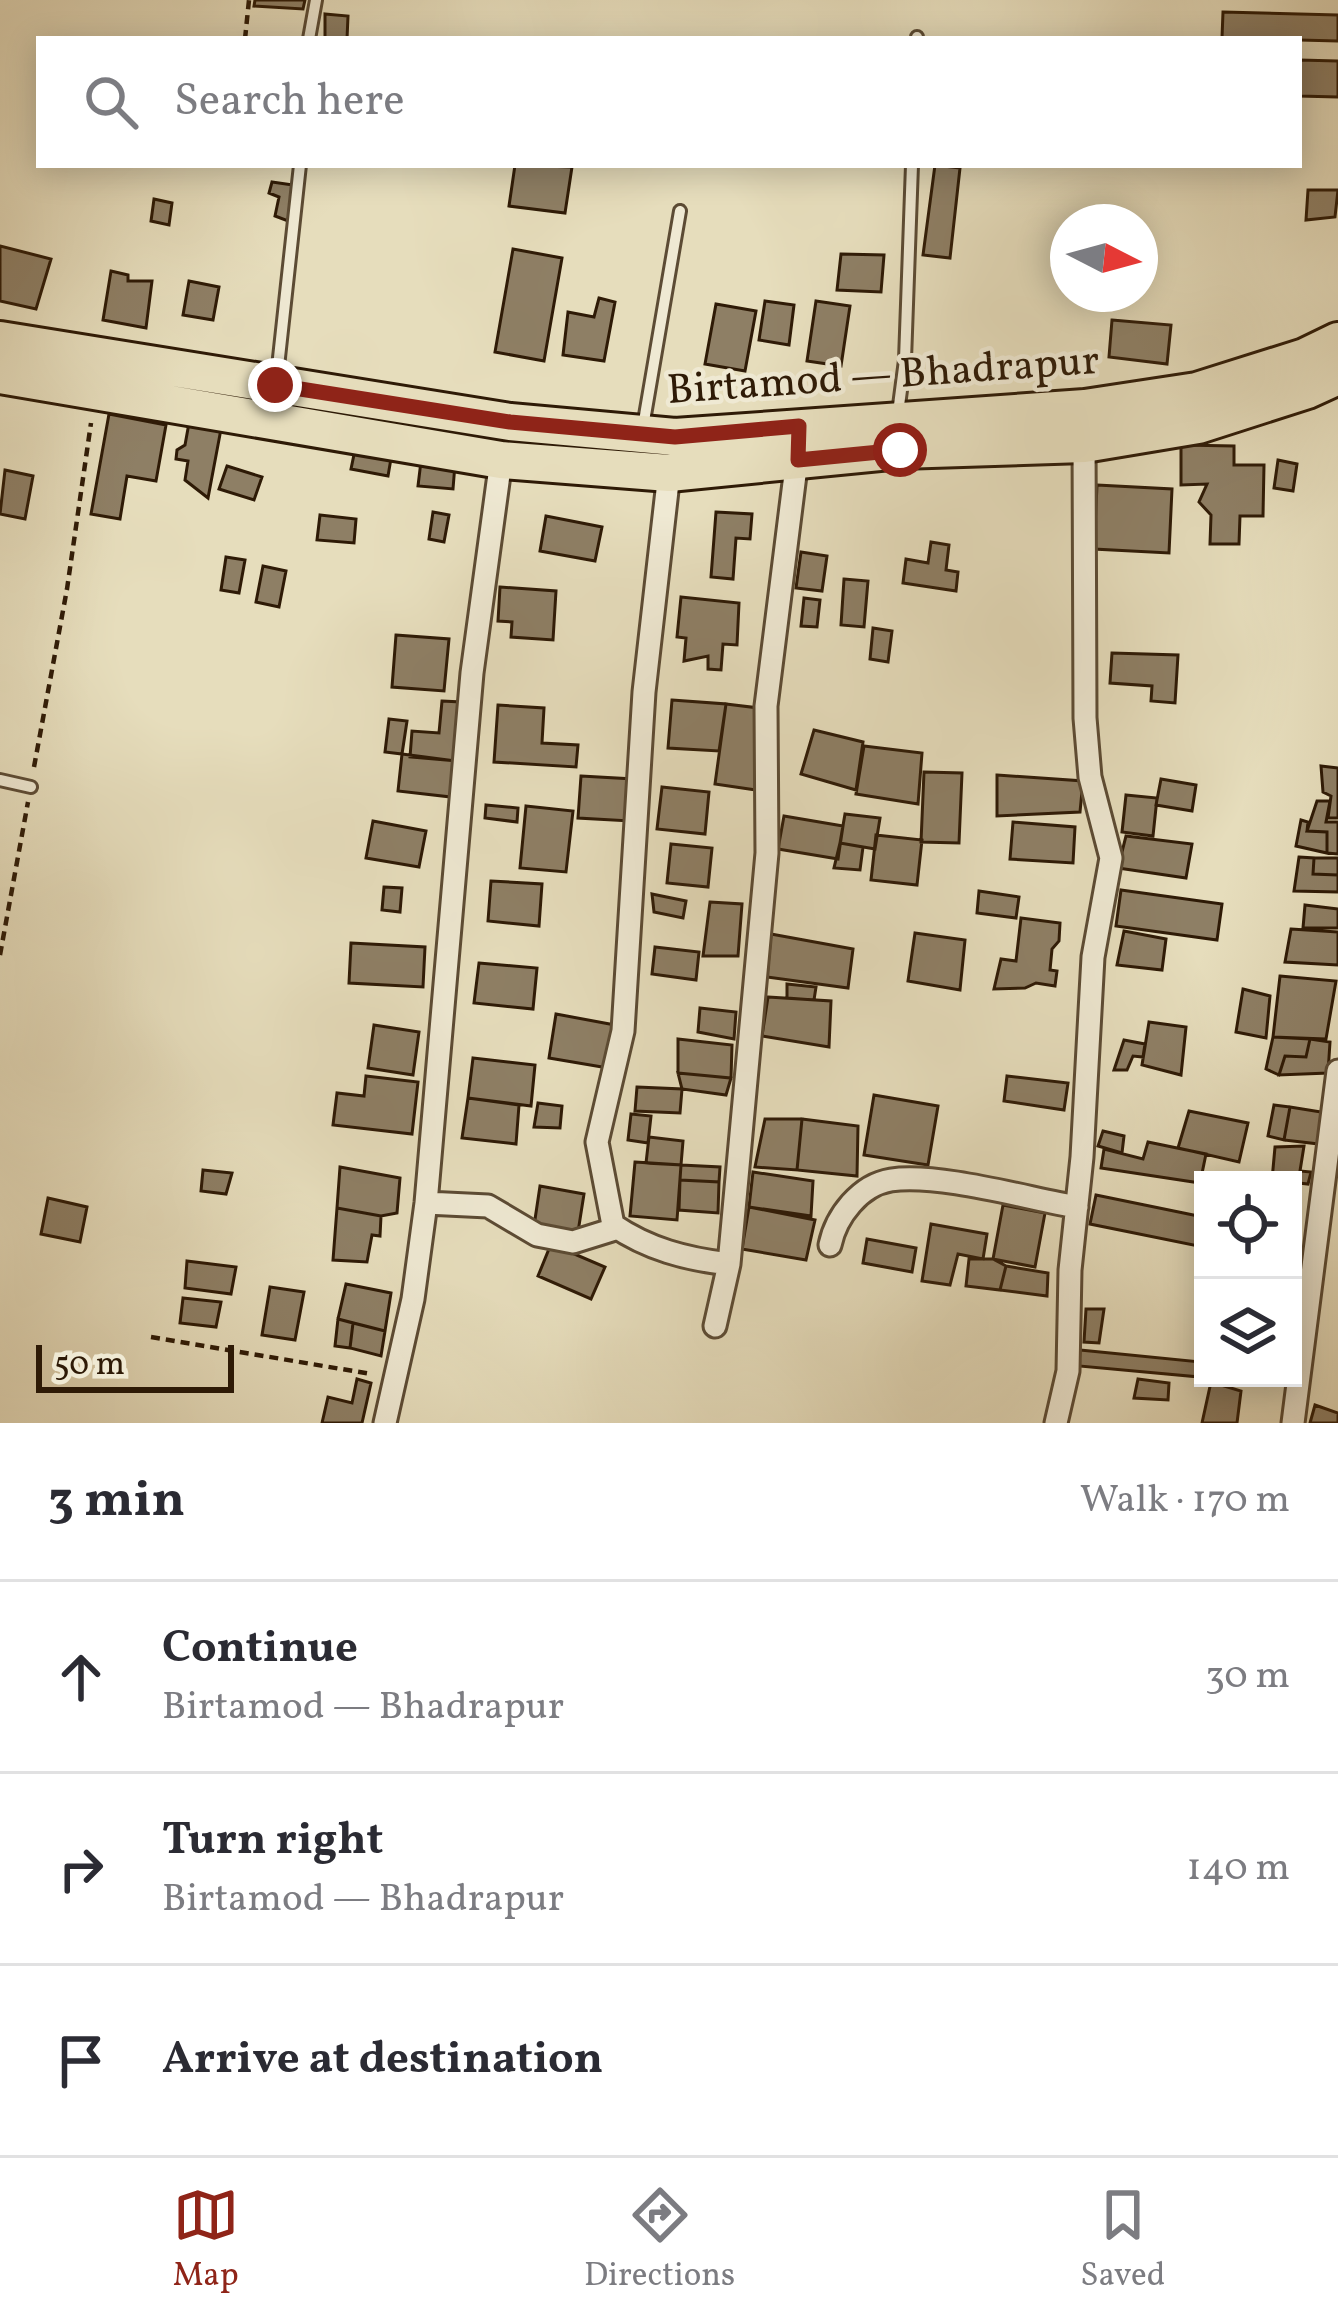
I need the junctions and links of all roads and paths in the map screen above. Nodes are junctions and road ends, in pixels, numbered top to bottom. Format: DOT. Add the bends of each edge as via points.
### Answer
graph roads {
  1 [pos="249,0"];
  2 [pos="316,0"];
  3 [pos="245,36"];
  4 [pos="310,36"];
  5 [pos="300,168"];
  6 [pos="912,168"];
  7 [pos="680,211"];
  8 [pos="0,340"];
  9 [pos="1338,341"];
  10 [pos="0,375"];
  11 [pos="1338,376"];
  12 [pos="275,385"];
  13 [pos="96,394"];
  14 [pos="898,420"];
  15 [pos="540,424"];
  16 [pos="1084,426"];
  17 [pos="642,434"];
  18 [pos="798,443"];
  19 [pos="501,460"];
  20 [pos="538,463"];
  21 [pos="669,473"];
  22 [pos="0,780"];
  23 [pos="31,787"];
  24 [pos="0,955"];
  25 [pos="1338,1071"];
  26 [pos="426,1203"];
  27 [pos="1077,1207"];
  28 [pos="619,1228"];
  29 [pos="830,1245"];
  30 [pos="729,1264"];
  31 [pos="715,1326"];
  32 [pos="151,1337"];
  33 [pos="394,1378"];
  34 [pos="385,1423"];
  35 [pos="1056,1423"];
  36 [pos="1293,1423"];
  1 -- 3 [label="path"];
  2 -- 4 [label="lane"];
  5 -- 12 [label="lane"];
  6 -- 14 [label="lane"];
  7 -- 17 [label="lane"];
  8 -- 12 [label="main road, Birtamod — Bhadrapur"];
  9 -- 16 [label="main road, Birtamod — Bhadrapur"];
  10 -- 13 [label="main road, Birtamod — Bhadrapur"];
  11 -- 16 [label="main road, Birtamod — Bhadrapur" via="1198,425"];
  12 -- 15 [label="main road, Birtamod — Bhadrapur"];
  13 -- 19 [label="main road, Birtamod — Bhadrapur"];
  13 -- 23 [label="path"];
  14 -- 16 [label="main road, Birtamod — Bhadrapur"];
  14 -- 18 [label="main road, Birtamod — Bhadrapur"];
  15 -- 17 [label="main road, Birtamod — Bhadrapur"];
  15 -- 20 [label="main road"];
  16 -- 18 [label="main road, Birtamod — Bhadrapur" via="900,450"];
  16 -- 27 [label="street" via="1085,718 1111,858 1093,957"];
  17 -- 18 [label="main road, Birtamod — Bhadrapur"];
  18 -- 21 [label="main road, Birtamod — Bhadrapur"];
  18 -- 30 [label="street" via="766,706 767,853"];
  19 -- 20 [label="main road, Birtamod — Bhadrapur"];
  19 -- 26 [label="street" via="472,673"];
  20 -- 21 [label="main road, Birtamod — Bhadrapur"];
  21 -- 28 [label="street" via="644,692 623,1031 597,1142"];
  22 -- 23 [label="lane"];
  23 -- 24 [label="path"];
  25 -- 36 [label="street"];
  26 -- 28 [label="street" via="488,1206 536,1235 573,1242"];
  26 -- 33 [label="street"];
  27 -- 29 [label="street" via="889,1180 857,1194"];
  27 -- 35 [label="street" via="1069,1371"];
  28 -- 30 [label="street" via="640,1244"];
  30 -- 31 [label="street"];
  32 -- 33 [label="path"];
  33 -- 34 [label="street"];
}
